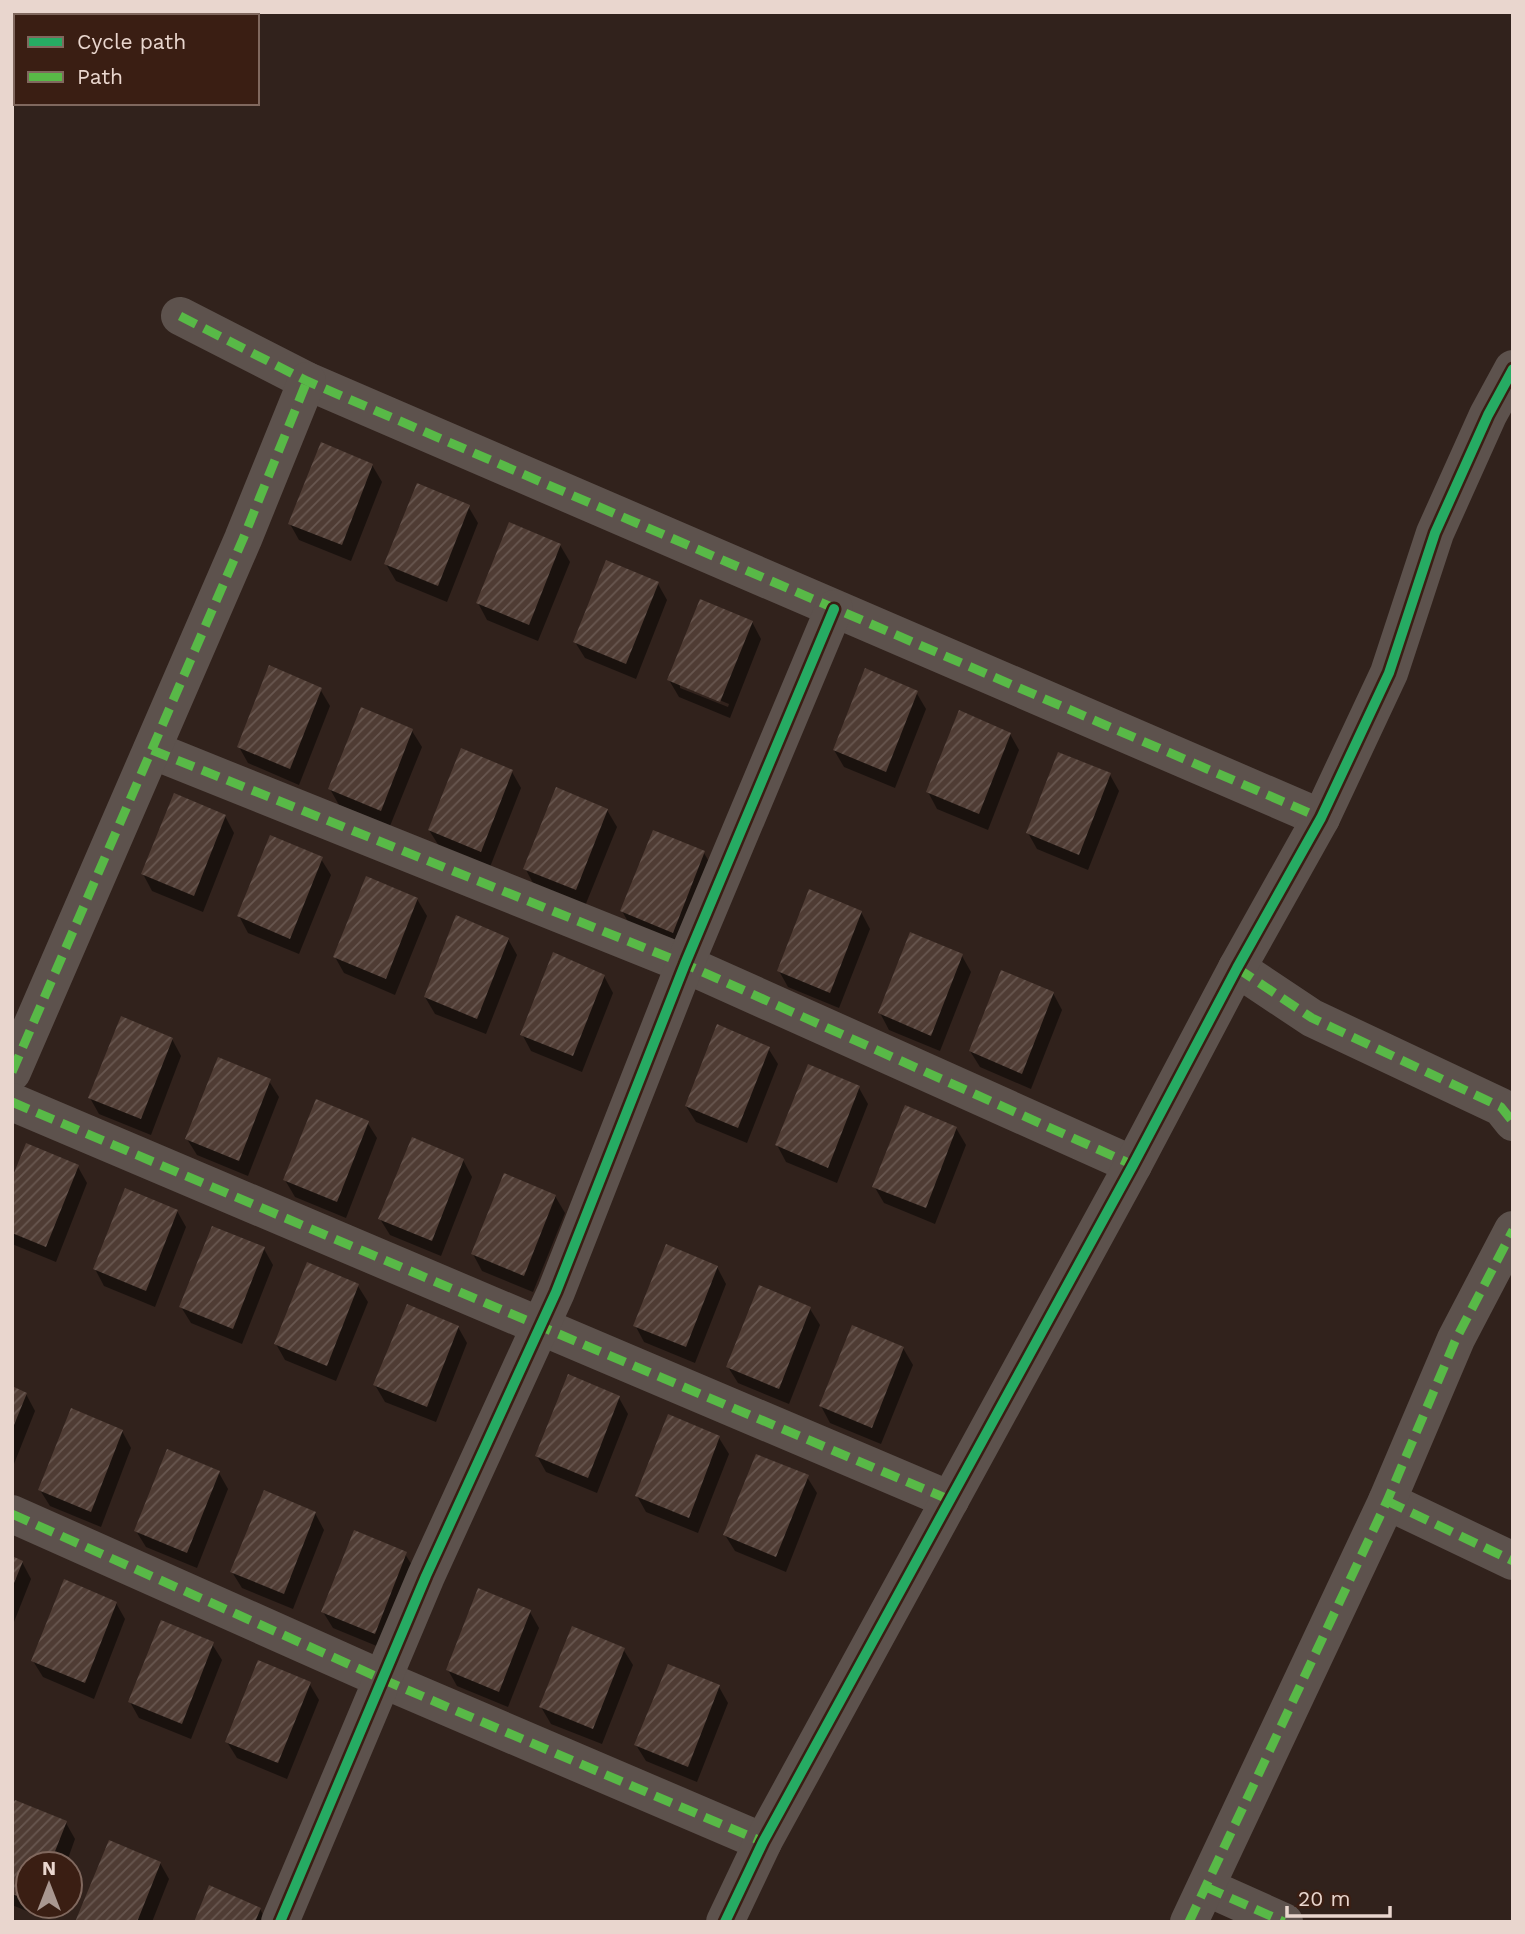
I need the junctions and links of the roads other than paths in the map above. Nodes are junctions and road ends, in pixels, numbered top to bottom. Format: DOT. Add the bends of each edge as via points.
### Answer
graph roads {
  1 [pos="180,316"];
  2 [pos="1513,369"];
  3 [pos="307,381"];
  4 [pos="834,609"];
  5 [pos="152,750"];
  6 [pos="1321,818"];
  7 [pos="685,964"];
  8 [pos="1237,968"];
  9 [pos="12,1072"];
  10 [pos="12,1102"];
  11 [pos="1513,1122"];
  12 [pos="1133,1165"];
  13 [pos="1513,1230"];
  14 [pos="540,1327"];
  15 [pos="950,1500"];
  16 [pos="1387,1501"];
  17 [pos="12,1514"];
  18 [pos="1513,1561"];
  19 [pos="382,1679"];
  20 [pos="763,1842"];
  21 [pos="1206,1888"];
  22 [pos="280,1922"];
  23 [pos="725,1922"];
  24 [pos="1189,1922"];
  25 [pos="1284,1922"];
  1 -- 3 [label="street"];
  2 -- 6 [label="street" via="1435,533 1389,673"];
  3 -- 4 [label="street"];
  3 -- 5 [label="street"];
  4 -- 6 [label="street"];
  4 -- 7 [label="street"];
  5 -- 7 [label="street"];
  5 -- 9 [label="street"];
  6 -- 8 [label="street"];
  7 -- 12 [label="street"];
  7 -- 14 [label="street"];
  8 -- 11 [label="street" via="1312,1018 1501,1107"];
  8 -- 12 [label="street"];
  10 -- 14 [label="street"];
  12 -- 15 [label="street"];
  13 -- 16 [label="street" via="1456,1339"];
  14 -- 15 [label="street"];
  14 -- 19 [label="street"];
  15 -- 20 [label="street"];
  16 -- 18 [label="street"];
  16 -- 21 [label="street"];
  17 -- 19 [label="street"];
  19 -- 20 [label="street"];
  19 -- 22 [label="street"];
  20 -- 23 [label="street"];
  21 -- 24 [label="street"];
  21 -- 25 [label="street"];
}
